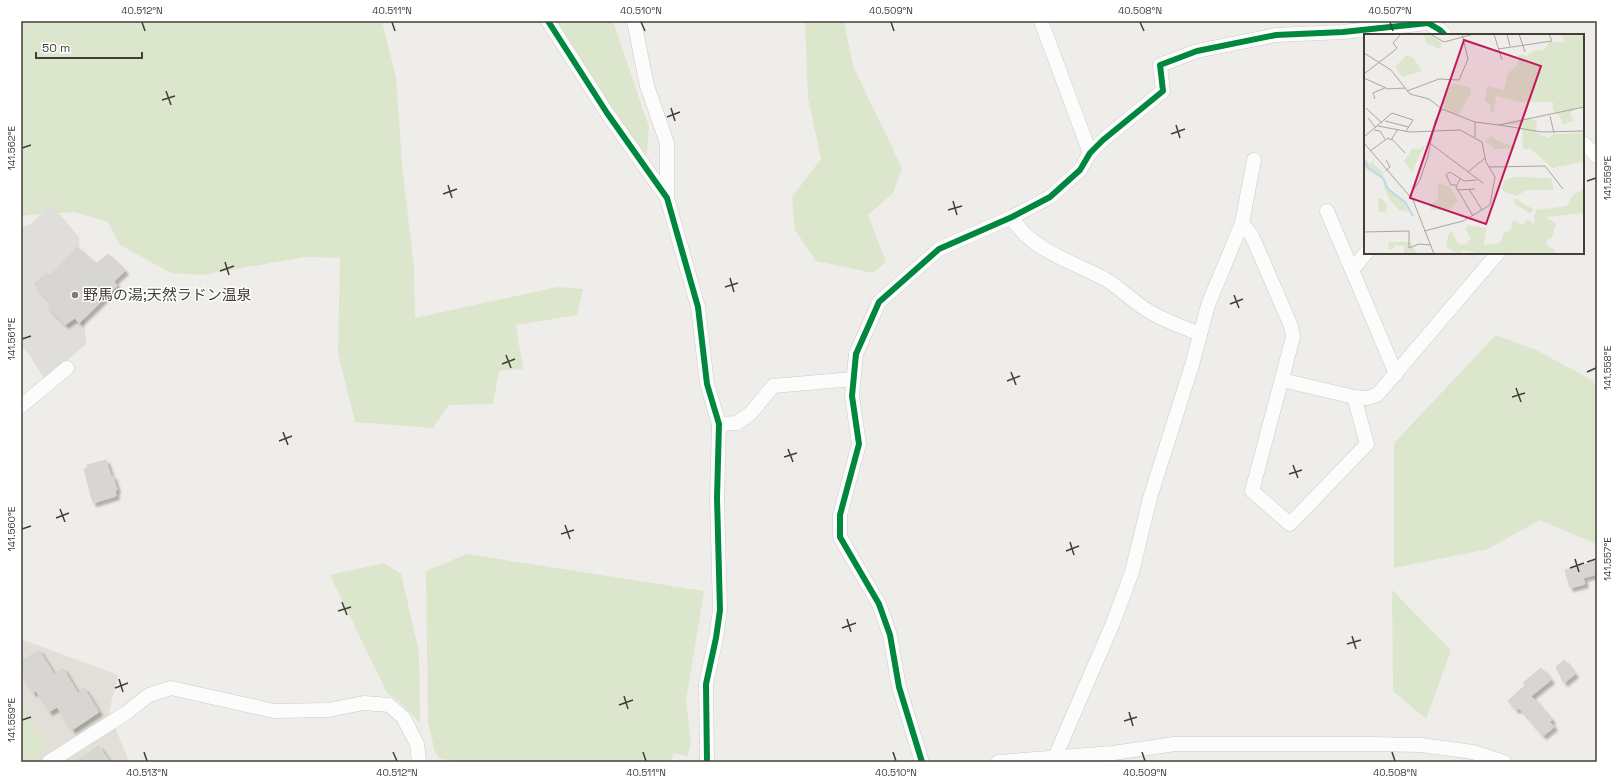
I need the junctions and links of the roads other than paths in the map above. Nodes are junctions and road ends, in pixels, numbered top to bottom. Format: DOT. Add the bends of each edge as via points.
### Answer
graph roads {
  1 [pos="548,21"];
  2 [pos="634,21"];
  3 [pos="1040,21"];
  4 [pos="1444,34"];
  5 [pos="1090,153"];
  6 [pos="1254,160"];
  7 [pos="667,198"];
  8 [pos="1327,211"];
  9 [pos="1012,217"];
  10 [pos="1242,223"];
  11 [pos="1365,254"];
  12 [pos="1497,254"];
  13 [pos="1352,270"];
  14 [pos="1200,334"];
  15 [pos="67,368"];
  16 [pos="1396,374"];
  17 [pos="854,379"];
  18 [pos="1282,380"];
  19 [pos="1354,397"];
  20 [pos="21,406"];
  21 [pos="719,424"];
  22 [pos="1055,757"];
  23 [pos="49,762"];
  24 [pos="419,762"];
  25 [pos="707,762"];
  26 [pos="922,762"];
  27 [pos="998,762"];
  28 [pos="1504,762"];
  1 -- 7 [label="street" via="607,113"];
  2 -- 7 [label="street" via="647,86 668,143"];
  3 -- 5 [label="street"];
  4 -- 5 [label="street" via="1428,23 1343,32 1276,35 1197,51 1160,66 1163,91"];
  5 -- 9 [label="street" via="1080,170 1050,197"];
  6 -- 10 [label="street"];
  7 -- 21 [label="street" via="698,308 706,384"];
  8 -- 13 [label="street"];
  9 -- 14 [label="street" via="1025,236 1105,280 1152,313"];
  9 -- 17 [label="street" via="940,249 879,302 856,354"];
  10 -- 14 [label="street" via="1208,305"];
  10 -- 18 [label="street" via="1252,236 1291,326 1293,337"];
  11 -- 13 [label="street"];
  12 -- 16 [label="street"];
  13 -- 16 [label="street"];
  14 -- 22 [label="street" via="1150,498 1132,572 1113,623"];
  15 -- 20 [label="street"];
  16 -- 19 [label="street" via="1378,395 1367,398"];
  17 -- 21 [label="street" via="773,386 751,413 737,423"];
  17 -- 26 [label="street" via="852,396 859,444 840,515 840,537 879,604 890,635 899,687"];
  18 -- 19 [label="street"];
  18 -- 19 [label="street" via="1252,492 1290,524 1367,444"];
  21 -- 25 [label="street" via="717,498 720,610 706,684"];
  22 -- 27 [label="street"];
  22 -- 28 [label="street" via="1113,753 1175,744 1370,744 1421,745 1473,752"];
  23 -- 24 [label="street" via="126,713 149,694 171,688 274,711 328,710 364,703 389,705 403,717 417,744"];
}
